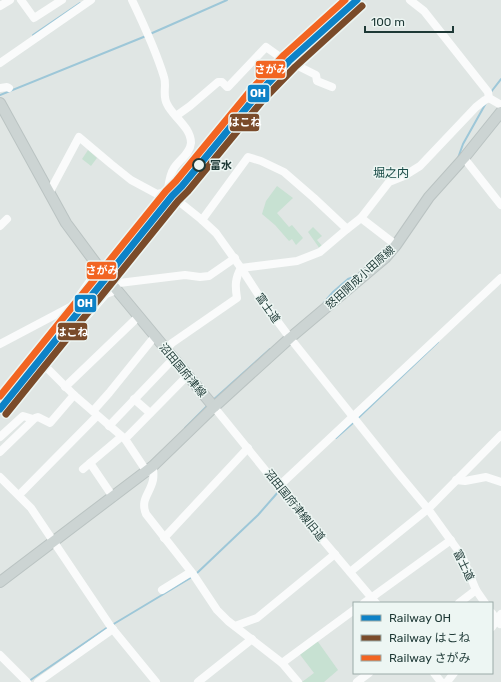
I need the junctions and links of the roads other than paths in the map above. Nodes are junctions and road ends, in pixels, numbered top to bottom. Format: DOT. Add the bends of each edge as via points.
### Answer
graph roads {
  1 [pos="10,0"];
  2 [pos="21,0"];
  3 [pos="62,0"];
  4 [pos="91,0"];
  5 [pos="132,0"];
  6 [pos="410,0"];
  7 [pos="0,6"];
  8 [pos="0,64"];
  9 [pos="332,87"];
  10 [pos="0,88"];
  11 [pos="9,88"];
  12 [pos="489,98"];
  13 [pos="0,102"];
  14 [pos="501,105"];
  15 [pos="501,112"];
  16 [pos="176,116"];
  17 [pos="464,158"];
  18 [pos="168,188"];
  19 [pos="49,193"];
  20 [pos="501,205"];
  21 [pos="8,218"];
  22 [pos="361,218"];
  23 [pos="202,220"];
  24 [pos="0,226"];
  25 [pos="347,229"];
  26 [pos="394,243"];
  27 [pos="235,258"];
  28 [pos="242,268"];
  29 [pos="103,272"];
  30 [pos="501,278"];
  31 [pos="116,288"];
  32 [pos="87,316"];
  33 [pos="139,316"];
  34 [pos="154,336"];
  35 [pos="288,336"];
  36 [pos="0,344"];
  37 [pos="166,350"];
  38 [pos="174,358"];
  39 [pos="43,364"];
  40 [pos="188,375"];
  41 [pos="65,387"];
  42 [pos="74,396"];
  43 [pos="134,399"];
  44 [pos="214,407"];
  45 [pos="95,413"];
  46 [pos="150,413"];
  47 [pos="33,419"];
  48 [pos="354,419"];
  49 [pos="109,426"];
  50 [pos="501,435"];
  51 [pos="0,437"];
  52 [pos="123,438"];
  53 [pos="248,448"];
  54 [pos="0,452"];
  55 [pos="90,463"];
  56 [pos="83,469"];
  57 [pos="150,469"];
  58 [pos="456,480"];
  59 [pos="2,482"];
  60 [pos="501,482"];
  61 [pos="281,489"];
  62 [pos="19,495"];
  63 [pos="113,497"];
  64 [pos="428,509"];
  65 [pos="164,538"];
  66 [pos="451,540"];
  67 [pos="53,542"];
  68 [pos="335,554"];
  69 [pos="350,572"];
  70 [pos="193,574"];
  71 [pos="0,582"];
  72 [pos="162,590"];
  73 [pos="476,590"];
  74 [pos="374,600"];
  75 [pos="460,602"];
  76 [pos="484,602"];
  77 [pos="353,611"];
  78 [pos="111,626"];
  79 [pos="235,626"];
  80 [pos="252,639"];
  81 [pos="0,655"];
  82 [pos="282,663"];
  83 [pos="368,674"];
  84 [pos="435,674"];
  85 [pos="453,674"];
  86 [pos="26,681"];
  87 [pos="38,682"];
  88 [pos="156,682"];
  89 [pos="198,682"];
  90 [pos="298,682"];
  91 [pos="357,682"];
  92 [pos="441,682"];
  93 [pos="447,682"];
  1 -- 7 [label="street"];
  2 -- 3 [label="street" via="34,18"];
  4 -- 8 [label="street"];
  5 -- 16 [label="street" via="165,80 165,100"];
  6 -- 12 [label="street" via="424,11 488,92"];
  9 -- 16 [label="street" via="317,81 316,75 266,47 228,87 218,82"];
  10 -- 11 [label="street"];
  12 -- 14 [label="street"];
  12 -- 22 [label="street" via="476,107 420,166 389,182"];
  13 -- 19 [label="main road, 沼田国府津線"];
  15 -- 17 [label="main road, 怒田開成小田原線"];
  16 -- 18 [label="street" via="188,132 191,144 190,149 174,167"];
  17 -- 20 [label="street"];
  17 -- 26 [label="main road, 怒田開成小田原線" via="429,197"];
  18 -- 19 [label="street" via="162,194 157,194 131,180 79,137"];
  18 -- 23 [label="street, 富士道" via="172,196"];
  19 -- 29 [label="main road, 沼田国府津線" via="66,223"];
  21 -- 24 [label="street"];
  22 -- 25 [label="street"];
  22 -- 26 [label="street"];
  23 -- 25 [label="street" via="248,157 284,172"];
  23 -- 27 [label="street, 富士道" via="216,233"];
  25 -- 28 [label="street" via="320,252 297,261"];
  26 -- 35 [label="main road, 怒田開成小田原線" via="384,258"];
  27 -- 28 [label="street, 富士道"];
  27 -- 31 [label="street" via="209,276 184,275 119,283"];
  28 -- 35 [label="street, 富士道"];
  28 -- 37 [label="street" via="236,276 237,298 172,343"];
  29 -- 31 [label="main road, 沼田国府津線"];
  29 -- 36 [label="street" via="92,278 72,306"];
  30 -- 48 [label="street"];
  31 -- 32 [label="street" via="106,294"];
  31 -- 33 [label="main road, 沼田国府津線"];
  33 -- 34 [label="main road, 沼田国府津線"];
  33 -- 41 [label="street"];
  34 -- 37 [label="main road, 沼田国府津線"];
  34 -- 45 [label="street"];
  35 -- 44 [label="main road, 怒田開成小田原線"];
  35 -- 48 [label="street, 富士道"];
  37 -- 38 [label="main road, 沼田国府津線"];
  38 -- 40 [label="main road, 沼田国府津線"];
  38 -- 43 [label="street"];
  39 -- 41 [label="street"];
  40 -- 44 [label="main road, 沼田国府津線"];
  40 -- 46 [label="street"];
  41 -- 42 [label="street"];
  42 -- 45 [label="street"];
  42 -- 47 [label="street" via="50,422 38,417"];
  43 -- 46 [label="street"];
  43 -- 49 [label="street"];
  44 -- 53 [label="street, 沼田国府津線旧道"];
  44 -- 57 [label="main road, 沼田国府津線"];
  45 -- 49 [label="street"];
  45 -- 62 [label="street"];
  46 -- 52 [label="street"];
  47 -- 51 [label="street" via="23,416"];
  47 -- 54 [label="street"];
  48 -- 61 [label="street"];
  48 -- 64 [label="street, 富士道"];
  49 -- 52 [label="street"];
  50 -- 58 [label="street"];
  52 -- 55 [label="street"];
  52 -- 57 [label="street"];
  53 -- 61 [label="street, 沼田国府津線旧道"];
  53 -- 65 [label="street"];
  55 -- 56 [label="street"];
  55 -- 63 [label="street"];
  57 -- 63 [label="main road, 沼田国府津線"];
  57 -- 65 [label="street" via="153,481 143,507"];
  58 -- 60 [label="street" via="486,477"];
  58 -- 64 [label="street"];
  59 -- 62 [label="street"];
  61 -- 68 [label="street, 沼田国府津線旧道"];
  62 -- 67 [label="street" via="31,508"];
  63 -- 67 [label="main road, 沼田国府津線"];
  64 -- 66 [label="street, 富士道"];
  64 -- 69 [label="street"];
  65 -- 70 [label="street"];
  66 -- 73 [label="street, 富士道" via="462,556"];
  66 -- 74 [label="street"];
  67 -- 71 [label="main road, 沼田国府津線"];
  67 -- 78 [label="street"];
  68 -- 69 [label="street, 沼田国府津線旧道"];
  68 -- 79 [label="street" via="257,618"];
  69 -- 74 [label="street, 沼田国府津線旧道"];
  70 -- 72 [label="street"];
  70 -- 79 [label="street" via="217,610"];
  73 -- 75 [label="street"];
  73 -- 76 [label="street, 富士道"];
  77 -- 82 [label="street"];
  78 -- 87 [label="street"];
  78 -- 88 [label="street"];
  79 -- 80 [label="street"];
  80 -- 82 [label="street"];
  80 -- 89 [label="street"];
  81 -- 86 [label="street"];
  82 -- 90 [label="street"];
  83 -- 91 [label="street"];
  84 -- 92 [label="street"];
  85 -- 93 [label="street"];
}
